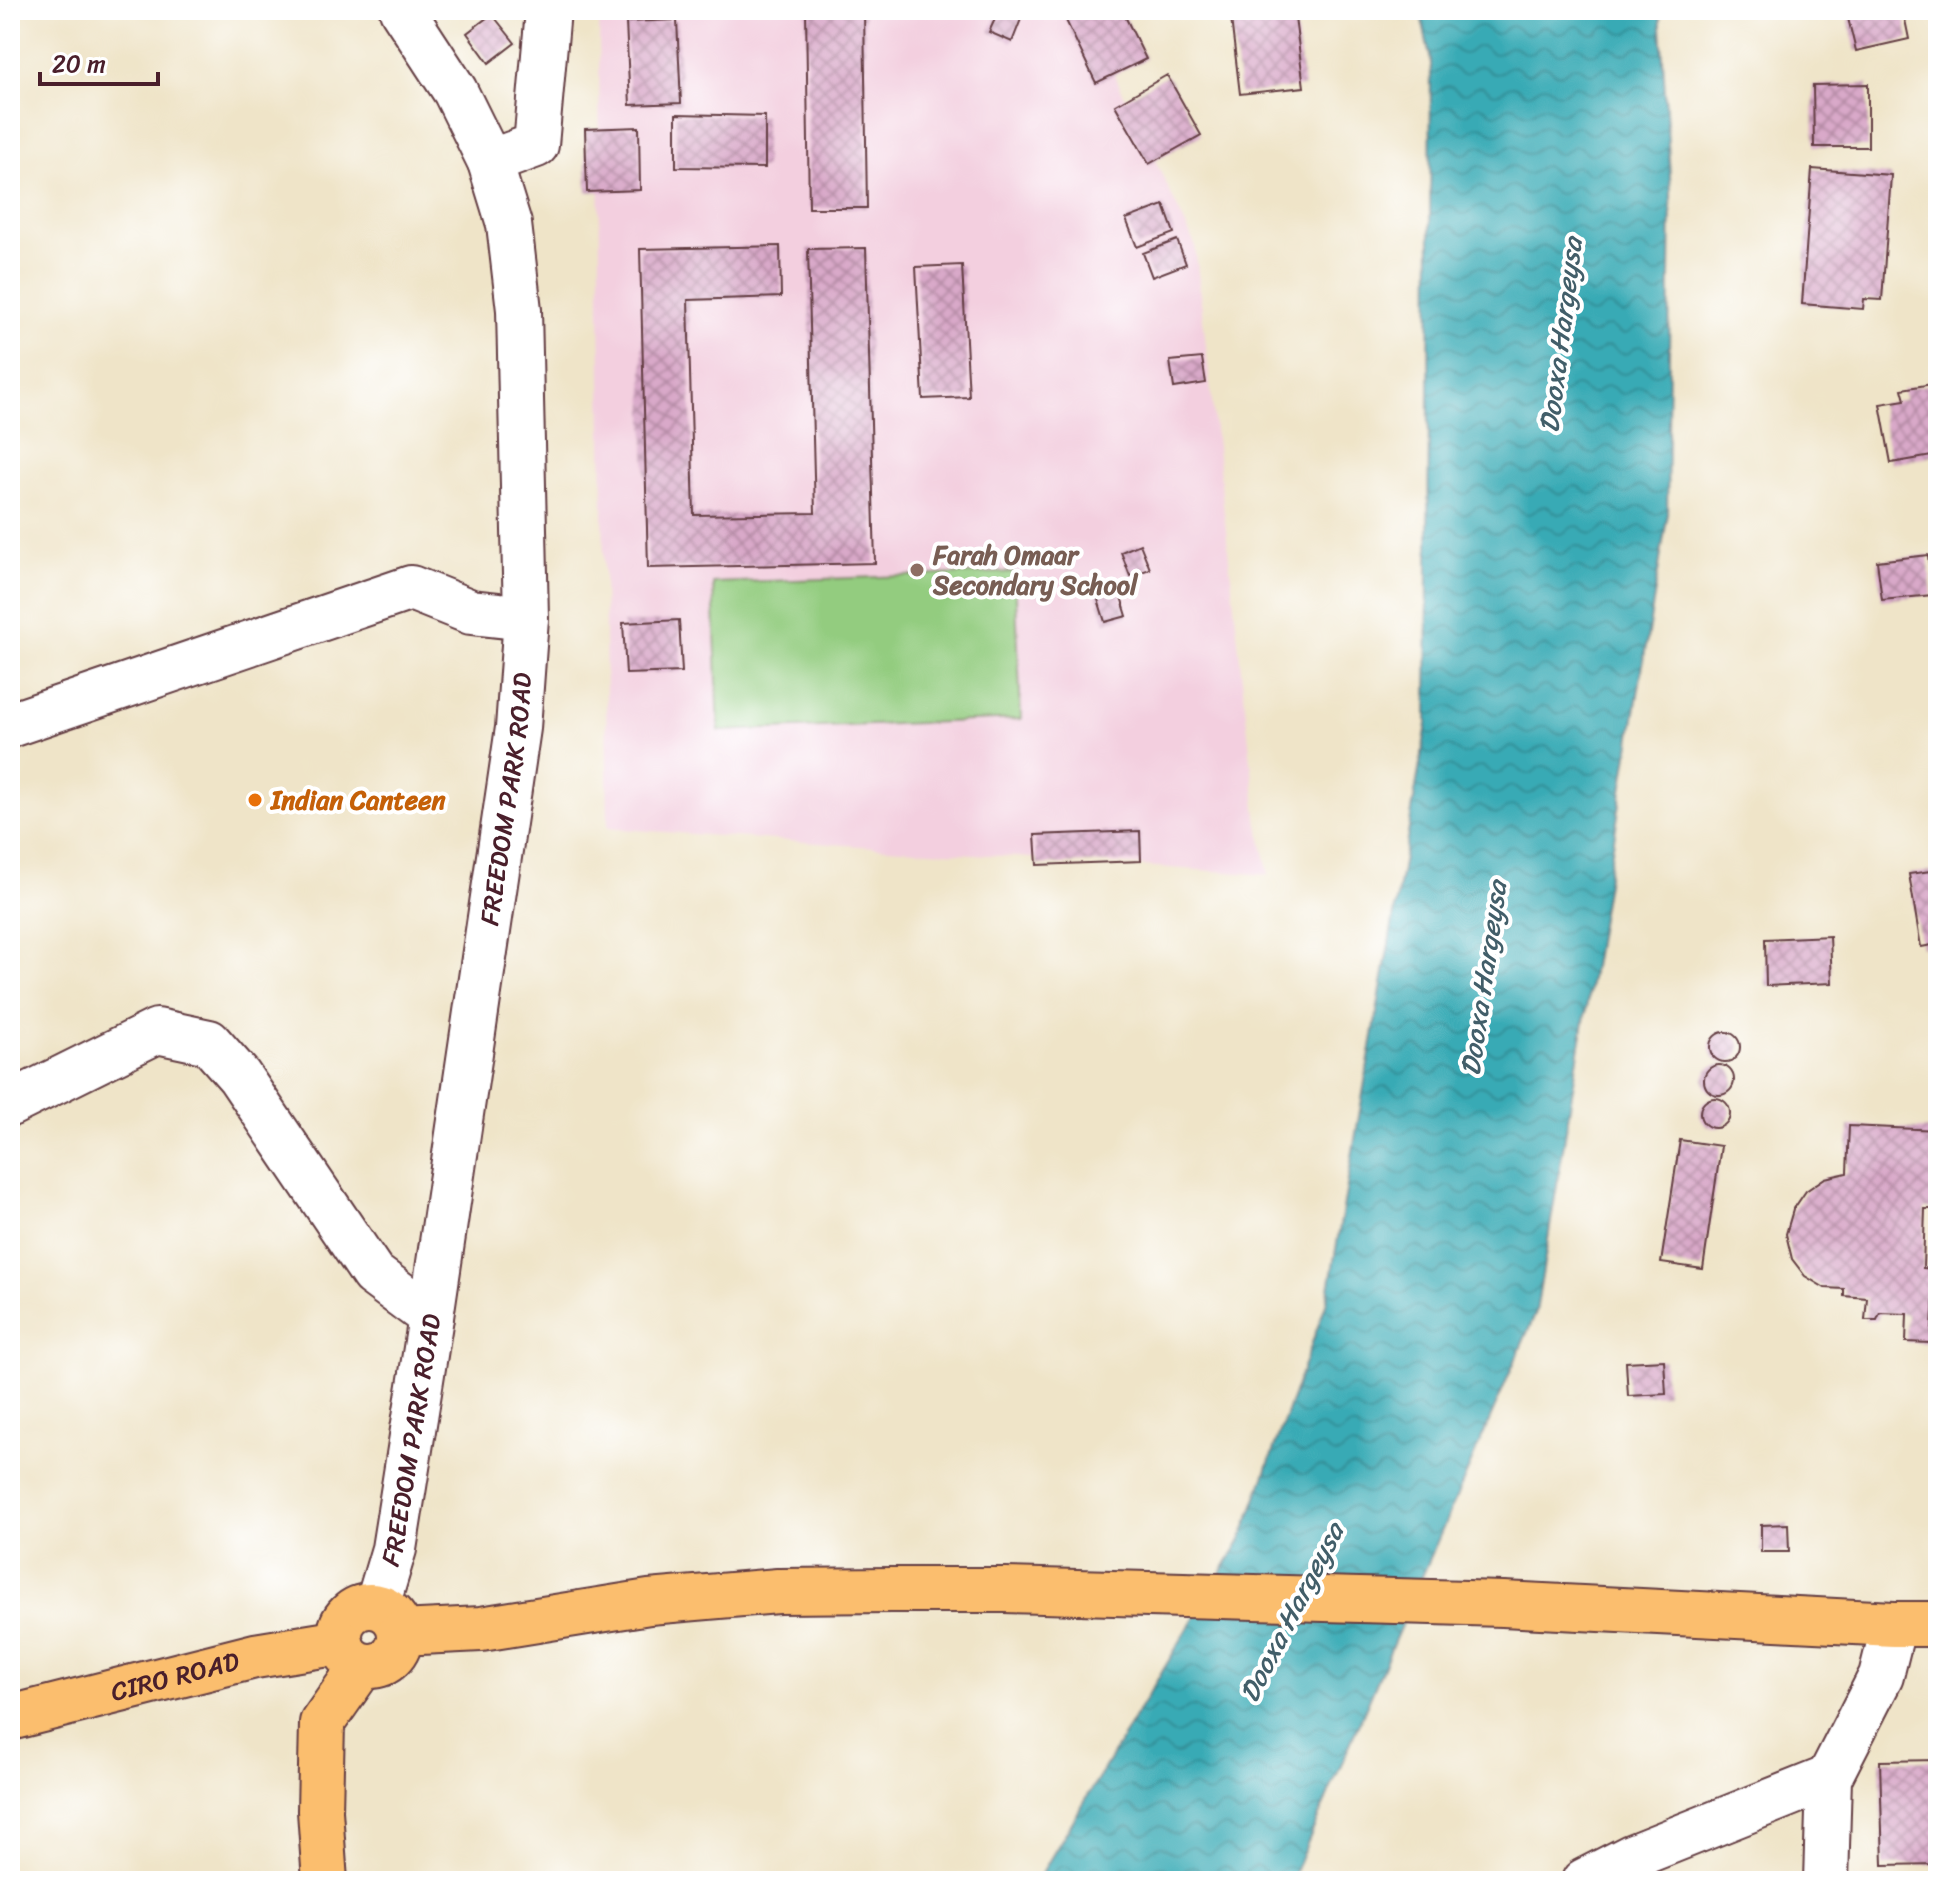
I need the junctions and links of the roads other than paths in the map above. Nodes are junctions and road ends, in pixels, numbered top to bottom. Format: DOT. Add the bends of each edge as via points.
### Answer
graph roads {
  1 [pos="402,10"];
  2 [pos="548,10"];
  3 [pos="490,162"];
  4 [pos="526,618"];
  5 [pos="10,725"];
  6 [pos="10,1104"];
  7 [pos="431,1317"];
  8 [pos="388,1619"];
  9 [pos="1894,1624"];
  10 [pos="1938,1624"];
  11 [pos="352,1654"];
  12 [pos="10,1718"];
  13 [pos="1829,1778"];
  14 [pos="325,1881"];
  15 [pos="1584,1881"];
  16 [pos="1826,1881"];
  1 -- 3 [label="street, FREEDOM PARK ROAD" via="455,91"];
  2 -- 3 [label="street" via="536,145"];
  3 -- 4 [label="street, FREEDOM PARK ROAD" via="509,224 519,310"];
  4 -- 5 [label="street" via="471,612 411,588"];
  4 -- 7 [label="street, FREEDOM PARK ROAD" via="518,728"];
  6 -- 7 [label="street" via="157,1031 209,1042 239,1076 373,1274"];
  7 -- 8 [label="street, FREEDOM PARK ROAD"];
  8 -- 9 [label="main road" via="481,1629 649,1602 778,1591 1005,1590 1503,1604"];
  8 -- 11 [label="main road, CIRO ROAD" via="399,1647 393,1655 374,1667"];
  9 -- 10 [label="main road"];
  9 -- 13 [label="street" via="1881,1676"];
  11 -- 12 [label="main road, CIRO ROAD" via="255,1656"];
  11 -- 14 [label="main road" via="322,1723"];
  13 -- 15 [label="street"];
  13 -- 16 [label="street"];
}
